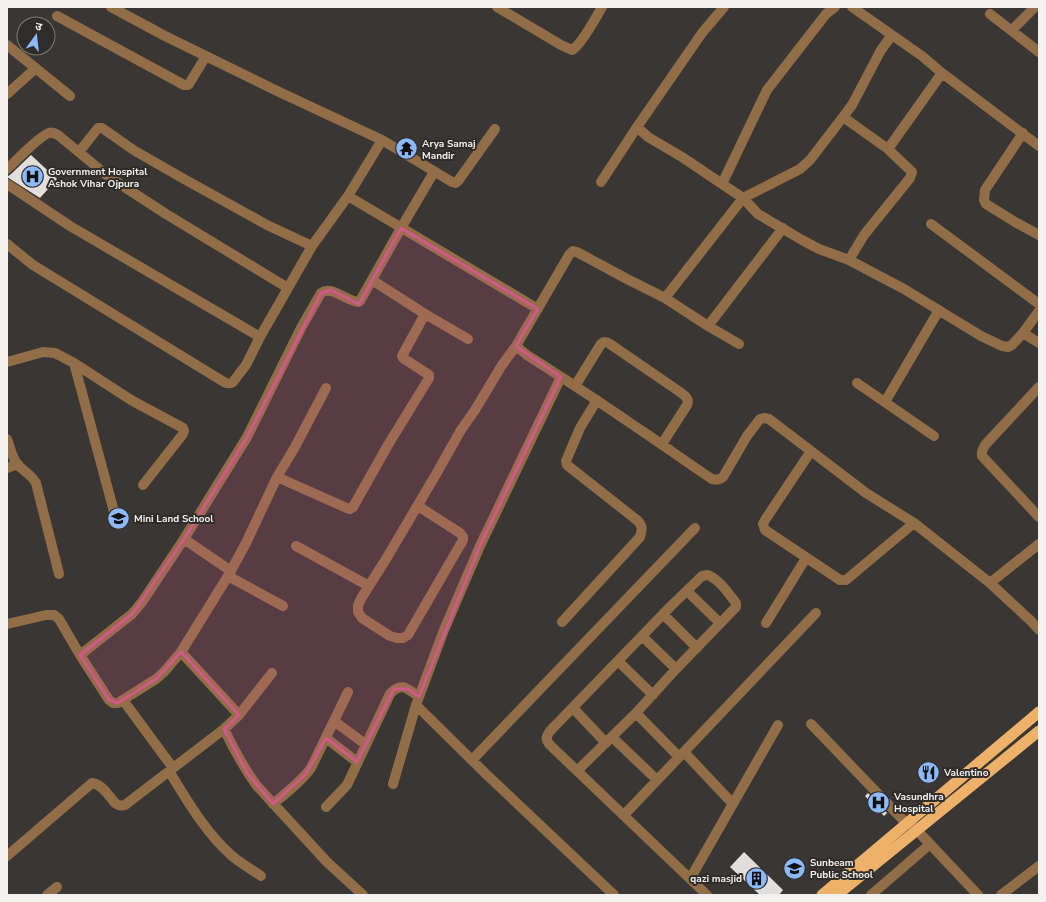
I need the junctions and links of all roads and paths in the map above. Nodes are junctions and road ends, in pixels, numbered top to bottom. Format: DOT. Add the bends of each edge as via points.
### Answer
graph roads {
  1 [pos="110,7"];
  2 [pos="497,7"];
  3 [pos="602,7"];
  4 [pos="724,7"];
  5 [pos="835,7"];
  6 [pos="852,7"];
  7 [pos="1035,7"];
  8 [pos="990,14"];
  9 [pos="57,16"];
  10 [pos="1012,30"];
  11 [pos="892,35"];
  12 [pos="7,45"];
  13 [pos="1039,52"];
  14 [pos="206,56"];
  15 [pos="36,68"];
  16 [pos="942,73"];
  17 [pos="7,94"];
  18 [pos="70,96"];
  19 [pos="843,117"];
  20 [pos="637,127"];
  21 [pos="495,129"];
  22 [pos="1023,133"];
  23 [pos="382,140"];
  24 [pos="1039,146"];
  25 [pos="888,149"];
  26 [pos="79,152"];
  27 [pos="7,169"];
  28 [pos="434,172"];
  29 [pos="602,182"];
  30 [pos="7,184"];
  31 [pos="722,184"];
  32 [pos="348,196"];
  33 [pos="743,198"];
  34 [pos="931,224"];
  35 [pos="401,228"];
  36 [pos="783,228"];
  37 [pos="1039,235"];
  38 [pos="7,244"];
  39 [pos="312,246"];
  40 [pos="849,260"];
  41 [pos="372,280"];
  42 [pos="288,288"];
  43 [pos="665,298"];
  44 [pos="1039,304"];
  45 [pos="538,309"];
  46 [pos="939,310"];
  47 [pos="1039,311"];
  48 [pos="425,314"];
  49 [pos="708,326"];
  50 [pos="1023,333"];
  51 [pos="260,337"];
  52 [pos="468,339"];
  53 [pos="1039,343"];
  54 [pos="739,344"];
  55 [pos="516,346"];
  56 [pos="7,362"];
  57 [pos="74,363"];
  58 [pos="561,377"];
  59 [pos="857,383"];
  60 [pos="575,386"];
  61 [pos="1039,387"];
  62 [pos="326,388"];
  63 [pos="597,400"];
  64 [pos="885,402"];
  65 [pos="934,436"];
  66 [pos="7,439"];
  67 [pos="662,444"];
  68 [pos="811,451"];
  69 [pos="18,464"];
  70 [pos="7,468"];
  71 [pos="277,477"];
  72 [pos="143,486"];
  73 [pos="418,506"];
  74 [pos="1039,517"];
  75 [pos="116,519"];
  76 [pos="914,523"];
  77 [pos="695,528"];
  78 [pos="184,538"];
  79 [pos="1039,544"];
  80 [pos="296,546"];
  81 [pos="806,558"];
  82 [pos="59,574"];
  83 [pos="229,574"];
  84 [pos="990,583"];
  85 [pos="369,586"];
  86 [pos="687,591"];
  87 [pos="283,606"];
  88 [pos="816,613"];
  89 [pos="663,614"];
  90 [pos="562,622"];
  91 [pos="720,623"];
  92 [pos="766,623"];
  93 [pos="7,624"];
  94 [pos="1039,630"];
  95 [pos="642,636"];
  96 [pos="697,648"];
  97 [pos="181,652"];
  98 [pos="80,655"];
  99 [pos="618,661"];
  100 [pos="676,669"];
  101 [pos="272,673"];
  102 [pos="348,692"];
  103 [pos="653,695"];
  104 [pos="123,700"];
  105 [pos="418,701"];
  106 [pos="573,708"];
  107 [pos="1039,712"];
  108 [pos="636,713"];
  109 [pos="239,715"];
  110 [pos="334,721"];
  111 [pos="811,724"];
  112 [pos="778,725"];
  113 [pos="224,729"];
  114 [pos="1039,730"];
  115 [pos="326,738"];
  116 [pos="609,740"];
  117 [pos="365,744"];
  118 [pos="681,755"];
  119 [pos="472,760"];
  120 [pos="357,762"];
  121 [pos="171,770"];
  122 [pos="577,771"];
  123 [pos="657,780"];
  124 [pos="393,784"];
  125 [pos="273,804"];
  126 [pos="733,804"];
  127 [pos="326,807"];
  128 [pos="624,816"];
  129 [pos="908,822"];
  130 [pos="916,831"];
  131 [pos="929,845"];
  132 [pos="7,856"];
  133 [pos="1039,866"];
  134 [pos="261,876"];
  135 [pos="690,879"];
  136 [pos="57,886"];
  137 [pos="47,895"];
  138 [pos="363,895"];
  139 [pos="614,895"];
  140 [pos="707,895"];
  141 [pos="822,895"];
  142 [pos="838,895"];
  143 [pos="871,895"];
  144 [pos="978,895"];
  145 [pos="1001,895"];
  1 -- 14 [label="street"];
  2 -- 3 [label="street" via="572,50 576,48"];
  4 -- 20 [label="street" via="702,33"];
  5 -- 31 [label="street" via="826,14 767,90"];
  6 -- 11 [label="street"];
  7 -- 10 [label="street"];
  8 -- 10 [label="street"];
  9 -- 14 [label="street" via="184,85 189,84"];
  10 -- 13 [label="street"];
  11 -- 16 [label="street"];
  11 -- 19 [label="street"];
  12 -- 15 [label="street"];
  14 -- 23 [label="street"];
  15 -- 17 [label="street"];
  15 -- 18 [label="street"];
  16 -- 22 [label="street"];
  16 -- 25 [label="street"];
  19 -- 25 [label="street"];
  19 -- 33 [label="street" via="804,166"];
  20 -- 29 [label="street"];
  20 -- 31 [label="street" via="648,137"];
  21 -- 28 [label="street" via="457,182"];
  22 -- 24 [label="street"];
  22 -- 37 [label="street" via="985,190 984,200 986,204"];
  23 -- 28 [label="street"];
  23 -- 32 [label="street"];
  25 -- 40 [label="street" via="912,172 910,178 864,235"];
  26 -- 27 [label="street" via="58,135 47,134"];
  26 -- 39 [label="street" via="98,128 102,128 135,151 267,225"];
  26 -- 42 [label="street" via="109,176 166,214"];
  28 -- 35 [label="street"];
  30 -- 51 [label="street" via="70,226"];
  31 -- 33 [label="street"];
  32 -- 35 [label="street"];
  32 -- 39 [label="street"];
  33 -- 36 [label="street" via="758,214"];
  33 -- 43 [label="street"];
  34 -- 44 [label="street"];
  35 -- 41 [label="street"];
  35 -- 45 [label="street"];
  36 -- 40 [label="street" via="819,249"];
  36 -- 49 [label="street"];
  38 -- 51 [label="street" via="33,265 228,384 233,382 246,365"];
  39 -- 42 [label="street"];
  40 -- 46 [label="street"];
  41 -- 48 [label="street"];
  41 -- 78 [label="street" via="358,302 331,290 321,293 300,328 247,437"];
  42 -- 51 [label="street"];
  43 -- 45 [label="street" via="573,251"];
  43 -- 49 [label="street"];
  45 -- 55 [label="street"];
  46 -- 50 [label="street" via="1002,346 1012,345"];
  46 -- 64 [label="street"];
  47 -- 50 [label="street"];
  48 -- 52 [label="street"];
  48 -- 71 [label="street" via="402,356 429,375 429,378 353,507 349,509"];
  49 -- 54 [label="street"];
  50 -- 53 [label="street"];
  55 -- 58 [label="street"];
  55 -- 73 [label="street" via="461,430"];
  56 -- 57 [label="street" via="43,352 55,353"];
  57 -- 72 [label="street" via="131,400 183,428 183,434"];
  57 -- 75 [label="street"];
  58 -- 60 [label="street"];
  58 -- 105 [label="street" via="480,546 444,630"];
  59 -- 64 [label="street"];
  60 -- 63 [label="street"];
  60 -- 67 [label="street" via="601,344 610,344 687,397 687,406"];
  61 -- 74 [label="street" via="986,445 982,456"];
  62 -- 71 [label="street"];
  63 -- 67 [label="street"];
  63 -- 90 [label="street" via="580,428 566,461 567,465 638,521 642,530 640,537"];
  64 -- 65 [label="street"];
  66 -- 69 [label="street"];
  67 -- 68 [label="street" via="717,480 723,477 747,436 764,418 770,419"];
  68 -- 76 [label="street" via="866,493"];
  68 -- 81 [label="street" via="763,524 765,530"];
  69 -- 70 [label="street"];
  69 -- 82 [label="street" via="36,483"];
  71 -- 83 [label="street"];
  73 -- 85 [label="street"];
  73 -- 85 [label="street" via="460,533 463,540 408,635 403,638 390,636 362,618 358,612 358,605"];
  76 -- 81 [label="street" via="846,580 840,580"];
  76 -- 84 [label="street"];
  77 -- 119 [label="street"];
  78 -- 83 [label="street"];
  78 -- 98 [label="street" via="132,614"];
  79 -- 84 [label="street"];
  80 -- 85 [label="street"];
  81 -- 92 [label="street"];
  83 -- 87 [label="street"];
  83 -- 97 [label="street"];
  84 -- 94 [label="street"];
  86 -- 89 [label="street"];
  86 -- 91 [label="street"];
  86 -- 91 [label="street" via="706,575 721,584 736,607"];
  88 -- 118 [label="street"];
  89 -- 95 [label="street"];
  89 -- 96 [label="street"];
  91 -- 96 [label="street"];
  93 -- 98 [label="street" via="54,615 59,619"];
  95 -- 99 [label="street"];
  95 -- 100 [label="street"];
  96 -- 100 [label="street"];
  97 -- 104 [label="street" via="156,679"];
  97 -- 109 [label="street"];
  98 -- 104 [label="street" via="109,700 118,703"];
  99 -- 103 [label="street"];
  99 -- 106 [label="street"];
  100 -- 103 [label="street"];
  101 -- 109 [label="street"];
  102 -- 110 [label="street"];
  103 -- 108 [label="street"];
  104 -- 121 [label="street"];
  105 -- 117 [label="street" via="408,689 394,689"];
  105 -- 119 [label="street"];
  105 -- 124 [label="street"];
  106 -- 116 [label="street"];
  106 -- 122 [label="street" via="546,736 547,741"];
  107 -- 129 [label="highway"];
  108 -- 116 [label="street"];
  108 -- 118 [label="street"];
  109 -- 113 [label="street"];
  110 -- 115 [label="street"];
  110 -- 117 [label="street"];
  111 -- 129 [label="street"];
  112 -- 126 [label="street"];
  113 -- 121 [label="street"];
  113 -- 125 [label="street" via="247,773"];
  114 -- 130 [label="highway"];
  115 -- 120 [label="street"];
  115 -- 125 [label="street" via="306,774"];
  116 -- 122 [label="street"];
  116 -- 123 [label="street"];
  117 -- 120 [label="street"];
  118 -- 123 [label="street"];
  118 -- 126 [label="street"];
  119 -- 139 [label="street"];
  120 -- 127 [label="street" via="347,786"];
  121 -- 132 [label="street" via="121,806 96,783 90,784"];
  121 -- 134 [label="street" via="196,813 222,845"];
  122 -- 128 [label="street"];
  123 -- 128 [label="street"];
  125 -- 138 [label="street" via="327,862"];
  126 -- 135 [label="street"];
  128 -- 135 [label="street"];
  129 -- 130 [label="street"];
  129 -- 141 [label="highway"];
  130 -- 131 [label="street"];
  130 -- 142 [label="highway"];
  131 -- 143 [label="street"];
  131 -- 144 [label="street"];
  133 -- 145 [label="street"];
  135 -- 140 [label="street"];
  136 -- 137 [label="street"];
}
